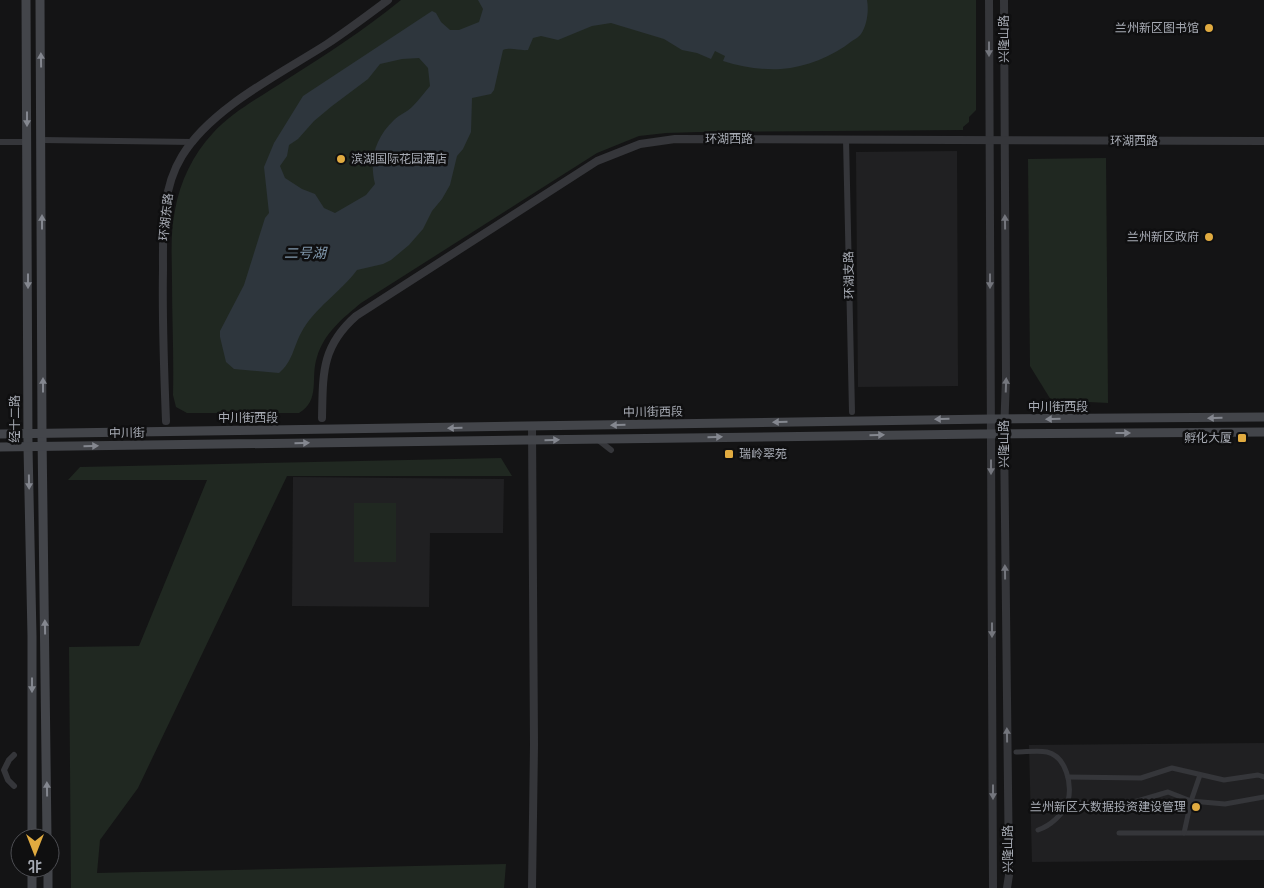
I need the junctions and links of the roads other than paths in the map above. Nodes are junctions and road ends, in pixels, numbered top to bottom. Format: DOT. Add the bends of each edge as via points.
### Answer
graph roads {
  1 [pos="26,0"];
  2 [pos="40,0"];
  3 [pos="388,0"];
  4 [pos="989,0"];
  5 [pos="1004,0"];
  6 [pos="846,139"];
  7 [pos="989,139"];
  8 [pos="1004,139"];
  9 [pos="42,140"];
  10 [pos="1264,141"];
  11 [pos="0,142"];
  12 [pos="27,142"];
  13 [pos="193,142"];
  14 [pos="852,412"];
  15 [pos="1264,417"];
  16 [pos="322,418"];
  17 [pos="991,418"];
  18 [pos="1034,419"];
  19 [pos="1004,420"];
  20 [pos="166,421"];
  21 [pos="532,426"];
  22 [pos="1264,432"];
  23 [pos="28,433"];
  24 [pos="1034,433"];
  25 [pos="0,434"];
  26 [pos="42,434"];
  27 [pos="992,434"];
  28 [pos="1004,434"];
  29 [pos="597,439"];
  30 [pos="532,440"];
  31 [pos="254,444"];
  32 [pos="0,447"];
  33 [pos="28,447"];
  34 [pos="42,447"];
  35 [pos="611,450"];
  36 [pos="1016,752"];
  37 [pos="14,755"];
  38 [pos="2,770"];
  39 [pos="1200,775"];
  40 [pos="1068,776"];
  41 [pos="1264,777"];
  42 [pos="14,786"];
  43 [pos="1264,797"];
  44 [pos="1191,800"];
  45 [pos="1068,803"];
  46 [pos="32,828"];
  47 [pos="47,828"];
  48 [pos="1038,830"];
  49 [pos="1119,833"];
  50 [pos="1184,833"];
  51 [pos="1264,833"];
  52 [pos="1007,886"];
  53 [pos="992,887"];
  54 [pos="532,888"];
  1 -- 12 [label="main road, 经十二路, one-way"];
  9 -- 2 [label="main road, one-way"];
  3 -- 13 [label="street, 环湖东路" via="239,100 206,126"];
  4 -- 7 [label="street, 兴隆山路, one-way"];
  5 -- 8 [label="street, 兴隆山路"];
  6 -- 7 [label="street, 环湖西路"];
  6 -- 14 [label="street, 环湖支路"];
  6 -- 16 [label="street, 环湖西路" via="665,140 640,144 597,161 380,300 345,326 326,360"];
  7 -- 8 [label="street, 环湖西路"];
  7 -- 17 [label="street, 兴隆山路, one-way"];
  8 -- 10 [label="street, 环湖西路"];
  19 -- 8 [label="street, 兴隆山路, one-way"];
  9 -- 13 [label="street"];
  26 -- 9 [label="main road, one-way"];
  11 -- 12 [label="street"];
  12 -- 23 [label="main road, 经十二路, one-way"];
  13 -- 20 [label="street, 环湖东路" via="181,157 166,200 162,292"];
  15 -- 18 [label="main road, 中川街西段, one-way"];
  17 -- 19 [label="main road, 中川街西段"];
  17 -- 21 [label="main road, 中川街西段, one-way"];
  17 -- 27 [label="street, 兴隆山路"];
  18 -- 19 [label="main road, 中川街西段"];
  18 -- 24 [label="main road" via="1030,428"];
  19 -- 28 [label="street, 兴隆山路"];
  21 -- 26 [label="main road, 中川街西段, one-way"];
  21 -- 30 [label="street"];
  24 -- 22 [label="main road, 中川街西段, one-way"];
  23 -- 25 [label="main road"];
  23 -- 26 [label="main road, 中川街西段"];
  23 -- 33 [label="main road, 经十二路"];
  24 -- 28 [label="main road, 中川街西段"];
  26 -- 34 [label="main road"];
  27 -- 28 [label="main road, 中川街西段"];
  29 -- 27 [label="main road, 中川街西段, one-way"];
  27 -- 53 [label="street, 兴隆山路, one-way"];
  52 -- 28 [label="street, 兴隆山路, one-way"];
  30 -- 29 [label="main road, 中川街西段, one-way"];
  29 -- 35 [label="street"];
  31 -- 30 [label="main road, 中川街西段, one-way"];
  30 -- 54 [label="street"];
  34 -- 31 [label="main road, 中川街, one-way"];
  32 -- 33 [label="main road, 中川街"];
  33 -- 34 [label="main road, 中川街"];
  33 -- 46 [label="main road, 经十二路, one-way"];
  47 -- 34 [label="main road, one-way"];
  36 -- 40 [label="street" via="1048,752 1063,764"];
  37 -- 38 [label="street"];
  38 -- 42 [label="street"];
  39 -- 40 [label="street" via="1172,768 1141,778"];
  39 -- 41 [label="street" via="1224,780"];
  39 -- 44 [label="street"];
  40 -- 45 [label="street"];
  43 -- 44 [label="street" via="1226,804"];
  44 -- 45 [label="street" via="1168,792 1134,802"];
  44 -- 50 [label="street"];
  45 -- 48 [label="street" via="1058,818"];
  49 -- 50 [label="street"];
  50 -- 51 [label="street"];
  52 -- 53 [label="street"];
}
